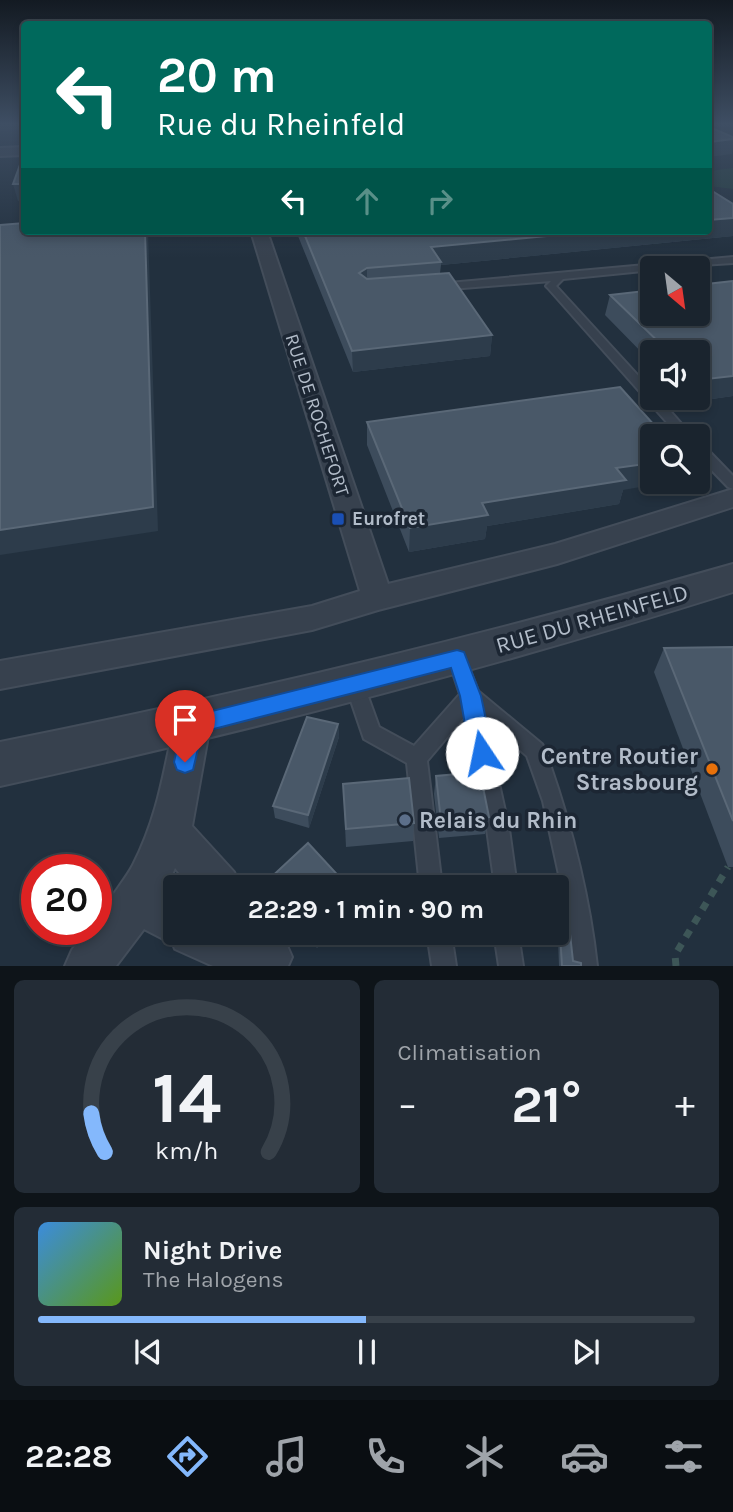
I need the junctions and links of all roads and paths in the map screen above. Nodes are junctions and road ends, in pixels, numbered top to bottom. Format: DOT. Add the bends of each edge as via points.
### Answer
graph roads {
  1 [pos="261,235"];
  2 [pos="733,260"];
  3 [pos="560,277"];
  4 [pos="422,288"];
  5 [pos="675,424"];
  6 [pos="710,461"];
  7 [pos="733,484"];
  8 [pos="733,499"];
  9 [pos="733,578"];
  10 [pos="378,598"];
  11 [pos="0,675"];
  12 [pos="464,677"];
  13 [pos="355,686"];
  14 [pos="192,725"];
  15 [pos="417,758"];
  16 [pos="0,764"];
  17 [pos="171,832"];
  18 [pos="728,867"];
  19 [pos="209,875"];
  20 [pos="430,875"];
  21 [pos="504,875"];
  22 [pos="139,900"];
  23 [pos="163,915"];
  24 [pos="218,945"];
  25 [pos="441,945"];
  26 [pos="508,945"];
  27 [pos="266,952"];
  28 [pos="88,966"];
  29 [pos="444,966"];
  30 [pos="511,966"];
  31 [pos="585,966"];
  32 [pos="676,966"];
  1 -- 10 [label="street, RUE DE ROCHEFORT"];
  2 -- 3 [label="lane"];
  3 -- 4 [label="lane"];
  3 -- 5 [label="lane" via="551,286"];
  6 -- 7 [label="lane"];
  8 -- 10 [label="street" via="556,554"];
  9 -- 12 [label="street, RUE DU RHEINFELD"];
  10 -- 11 [label="street" via="312,618"];
  12 -- 13 [label="street, RUE DU RHEINFELD"];
  12 -- 15 [label="lane"];
  12 -- 21 [label="lane"];
  12 -- 31 [label="lane" via="535,750 553,801 580,916"];
  13 -- 14 [label="street, RUE DU RHEINFELD"];
  13 -- 15 [label="lane" via="371,733"];
  14 -- 16 [label="street, RUE DU RHEINFELD"];
  14 -- 17 [label="street"];
  15 -- 20 [label="lane"];
  17 -- 19 [label="street"];
  17 -- 22 [label="street"];
  18 -- 32 [label="path" via="676,955"];
  22 -- 23 [label="street"];
  22 -- 28 [label="street"];
  24 -- 27 [label="street"];
  25 -- 29 [label="lane"];
  26 -- 30 [label="lane"];
}
